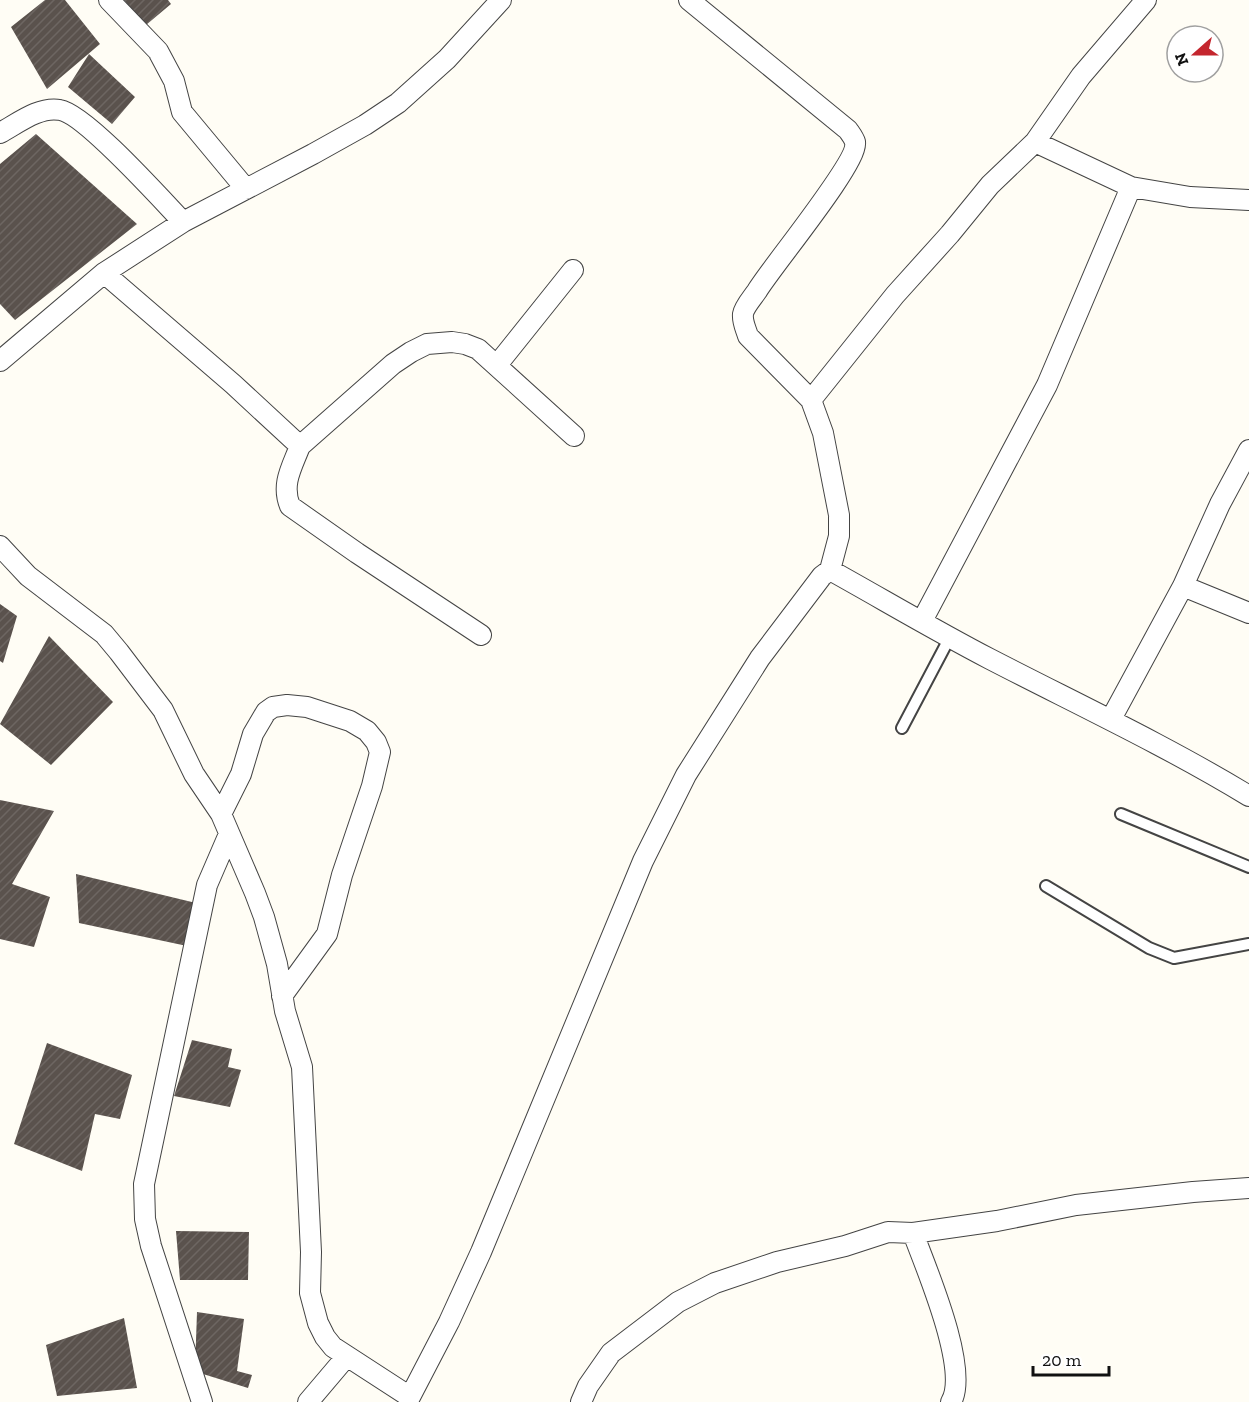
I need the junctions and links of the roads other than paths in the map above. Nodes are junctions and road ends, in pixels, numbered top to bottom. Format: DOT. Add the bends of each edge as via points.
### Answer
graph roads {
  1 [pos="109,0"];
  2 [pos="501,0"];
  3 [pos="689,0"];
  4 [pos="1146,0"];
  5 [pos="0,133"];
  6 [pos="1035,142"];
  7 [pos="1131,187"];
  8 [pos="246,189"];
  9 [pos="1249,200"];
  10 [pos="183,222"];
  11 [pos="573,270"];
  12 [pos="104,273"];
  13 [pos="0,361"];
  14 [pos="497,365"];
  15 [pos="811,400"];
  16 [pos="574,436"];
  17 [pos="300,446"];
  18 [pos="1249,450"];
  19 [pos="0,546"];
  20 [pos="830,570"];
  21 [pos="1183,586"];
  22 [pos="1249,613"];
  23 [pos="922,621"];
  24 [pos="481,635"];
  25 [pos="950,637"];
  26 [pos="1111,719"];
  27 [pos="902,728"];
  28 [pos="1249,796"];
  29 [pos="221,814"];
  30 [pos="1121,814"];
  31 [pos="229,834"];
  32 [pos="1249,867"];
  33 [pos="1046,886"];
  34 [pos="1249,944"];
  35 [pos="282,996"];
  36 [pos="1249,1188"];
  37 [pos="913,1233"];
  38 [pos="347,1356"];
  39 [pos="413,1399"];
  40 [pos="202,1402"];
  41 [pos="308,1402"];
  42 [pos="581,1402"];
  43 [pos="951,1402"];
  1 -- 8 [label="street" via="158,51 174,81 182,112"];
  2 -- 8 [label="street" via="447,59 398,103"];
  3 -- 15 [label="street" via="848,130 855,141 847,165 743,313 748,336"];
  4 -- 6 [label="street" via="1081,76"];
  5 -- 10 [label="street" via="47,110 74,116"];
  6 -- 7 [label="street"];
  6 -- 15 [label="street" via="990,185"];
  7 -- 9 [label="street" via="1190,197"];
  7 -- 23 [label="street" via="1047,385"];
  8 -- 10 [label="street"];
  10 -- 12 [label="street"];
  11 -- 14 [label="street"];
  12 -- 13 [label="street"];
  12 -- 17 [label="street"];
  14 -- 16 [label="street"];
  14 -- 17 [label="street" via="465,344 427,344 393,364"];
  15 -- 20 [label="street" via="823,433 838,515 839,536"];
  17 -- 24 [label="street" via="286,486 290,506"];
  18 -- 21 [label="street"];
  19 -- 29 [label="street" via="28,576 104,634 119,652 163,710 195,774"];
  20 -- 23 [label="street"];
  20 -- 39 [label="street" via="760,658 686,775 643,861 481,1252"];
  21 -- 22 [label="street"];
  21 -- 26 [label="street"];
  23 -- 25 [label="street"];
  25 -- 26 [label="street"];
  25 -- 27 [label="lane"];
  26 -- 28 [label="street"];
  29 -- 31 [label="street"];
  29 -- 35 [label="street" via="241,774 253,734 273,707 308,707 350,721 376,742 380,752 372,786 327,934"];
  30 -- 32 [label="lane"];
  31 -- 35 [label="street" via="264,917"];
  31 -- 40 [label="street" via="207,885 144,1184 151,1246"];
  33 -- 34 [label="lane" via="1149,948 1174,958"];
  35 -- 38 [label="street" via="302,1067 310,1293 325,1337"];
  36 -- 37 [label="street" via="1076,1205"];
  37 -- 42 [label="street" via="888,1232 715,1283 678,1302 611,1353"];
  37 -- 43 [label="street" via="952,1349 956,1383"];
  38 -- 39 [label="street"];
  38 -- 41 [label="street"];
}
